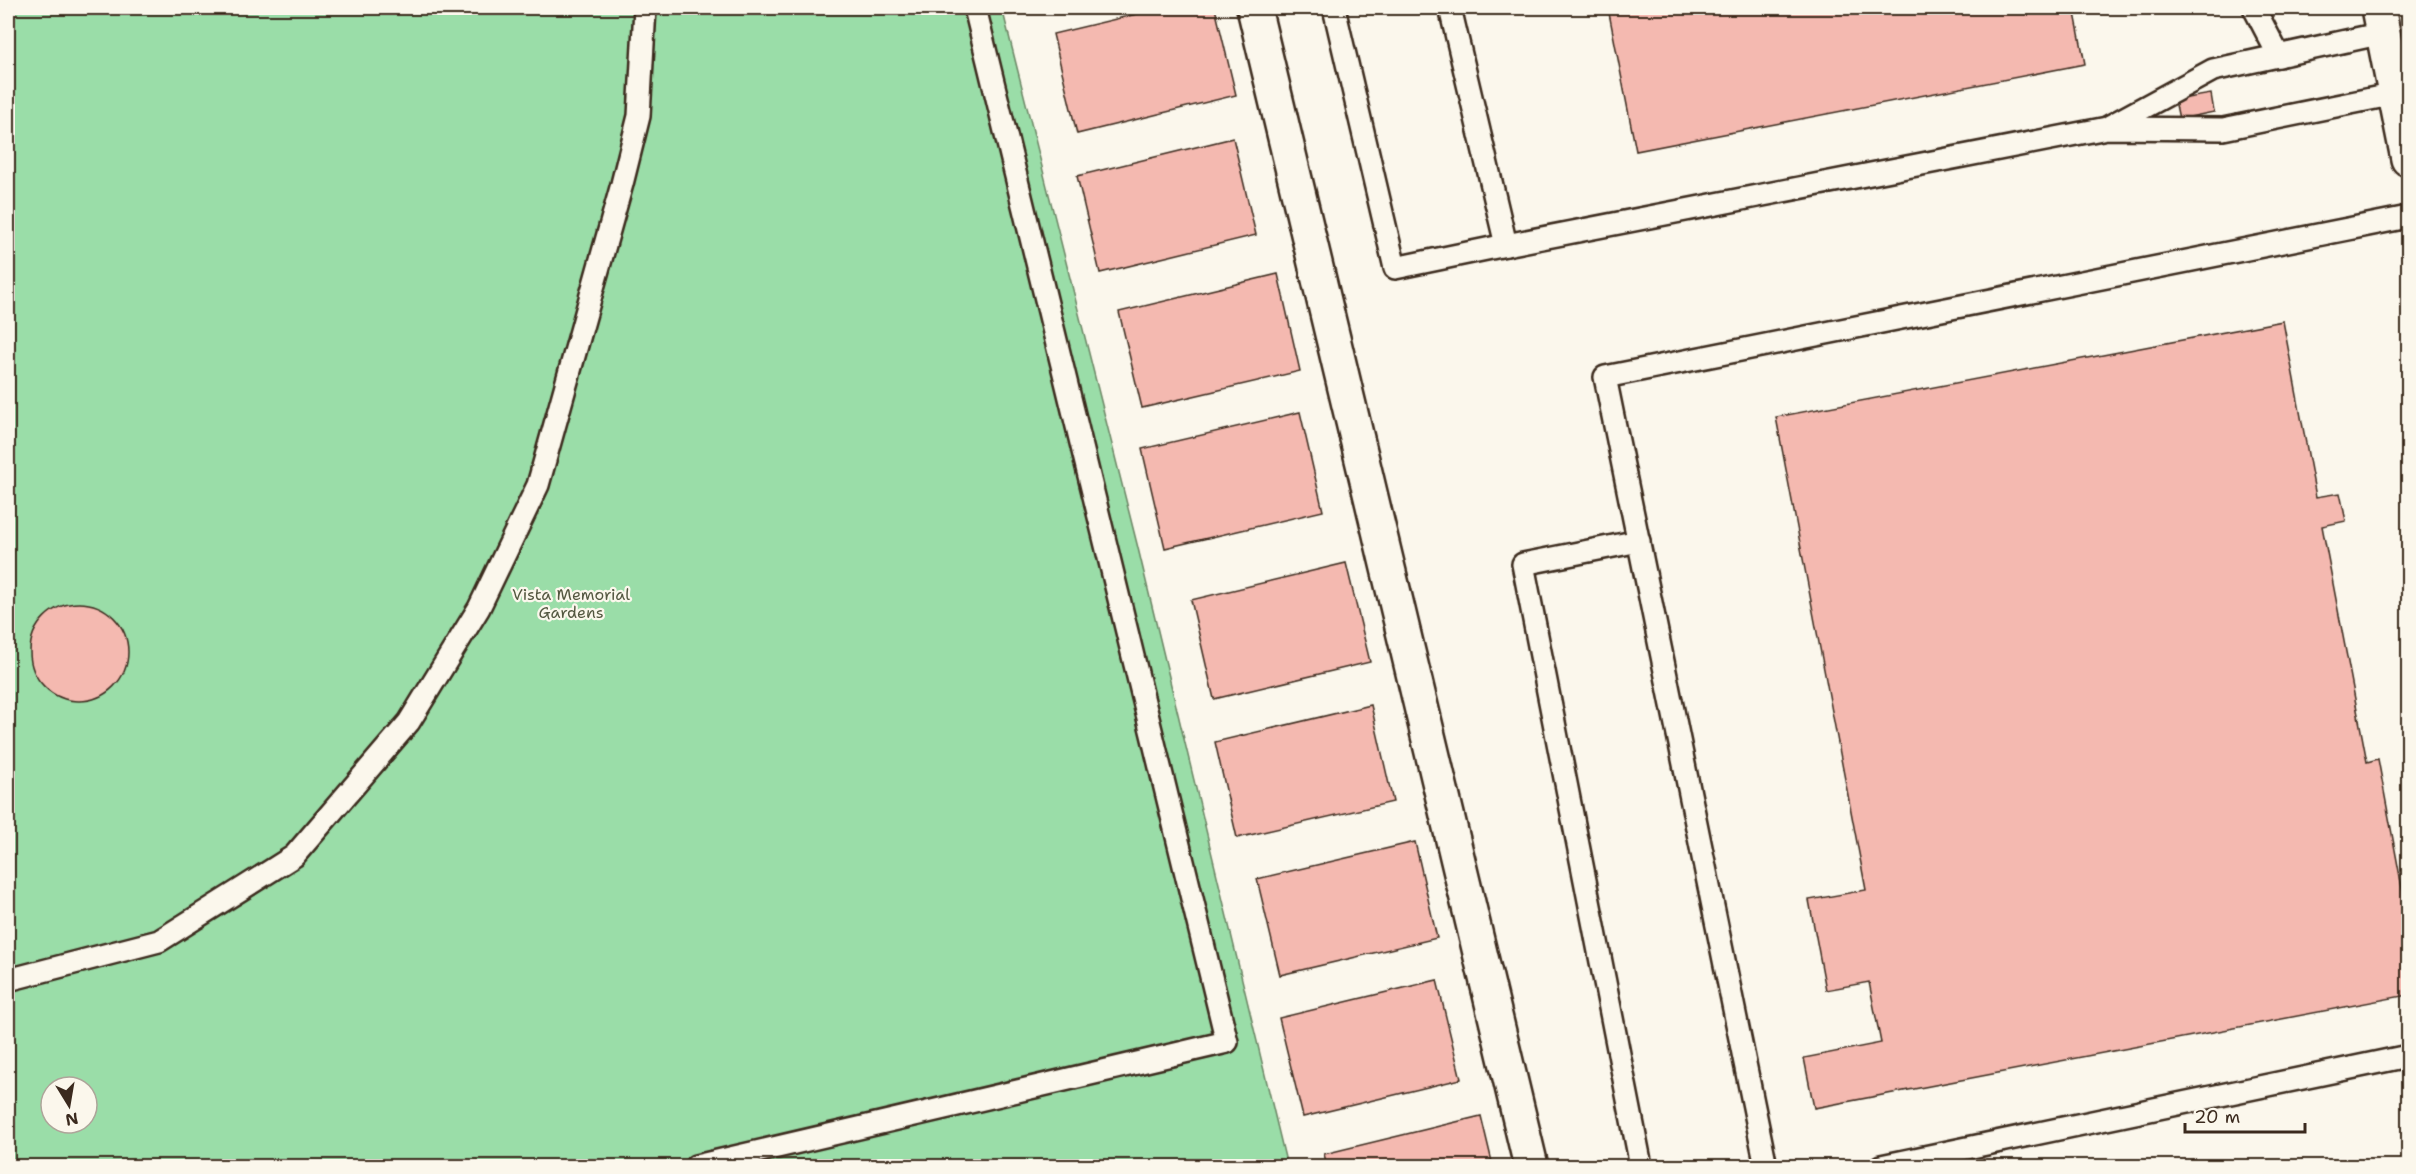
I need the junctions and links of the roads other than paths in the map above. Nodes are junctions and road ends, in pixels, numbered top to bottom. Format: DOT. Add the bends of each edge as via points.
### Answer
graph roads {
  1 [pos="645,8"];
  2 [pos="975,8"];
  3 [pos="1254,8"];
  4 [pos="1334,8"];
  5 [pos="1450,8"];
  6 [pos="2254,8"];
  7 [pos="2380,20"];
  8 [pos="2279,56"];
  9 [pos="2395,94"];
  10 [pos="2107,128"];
  11 [pos="2409,159"];
  12 [pos="2409,217"];
  13 [pos="1506,245"];
  14 [pos="1639,541"];
  15 [pos="8,980"];
  16 [pos="2409,1056"];
  17 [pos="696,1167"];
  18 [pos="1531,1167"];
  19 [pos="1641,1167"];
  20 [pos="1767,1167"];
  21 [pos="1881,1167"];
  1 -- 15 [label="lane" via="639,116 538,485 479,608 409,722 294,856 159,941"];
  2 -- 17 [label="lane" via="1227,1042"];
  3 -- 18 [label="street"];
  4 -- 13 [label="lane" via="1395,268"];
  5 -- 13 [label="lane"];
  6 -- 8 [label="lane"];
  7 -- 8 [label="lane"];
  7 -- 9 [label="street"];
  8 -- 10 [label="lane" via="2213,70"];
  9 -- 10 [label="lane" via="2223,129"];
  9 -- 11 [label="street"];
  10 -- 13 [label="lane"];
  12 -- 14 [label="lane" via="1605,377"];
  14 -- 19 [label="lane" via="1523,564"];
  14 -- 20 [label="lane"];
  16 -- 21 [label="lane"];
}
